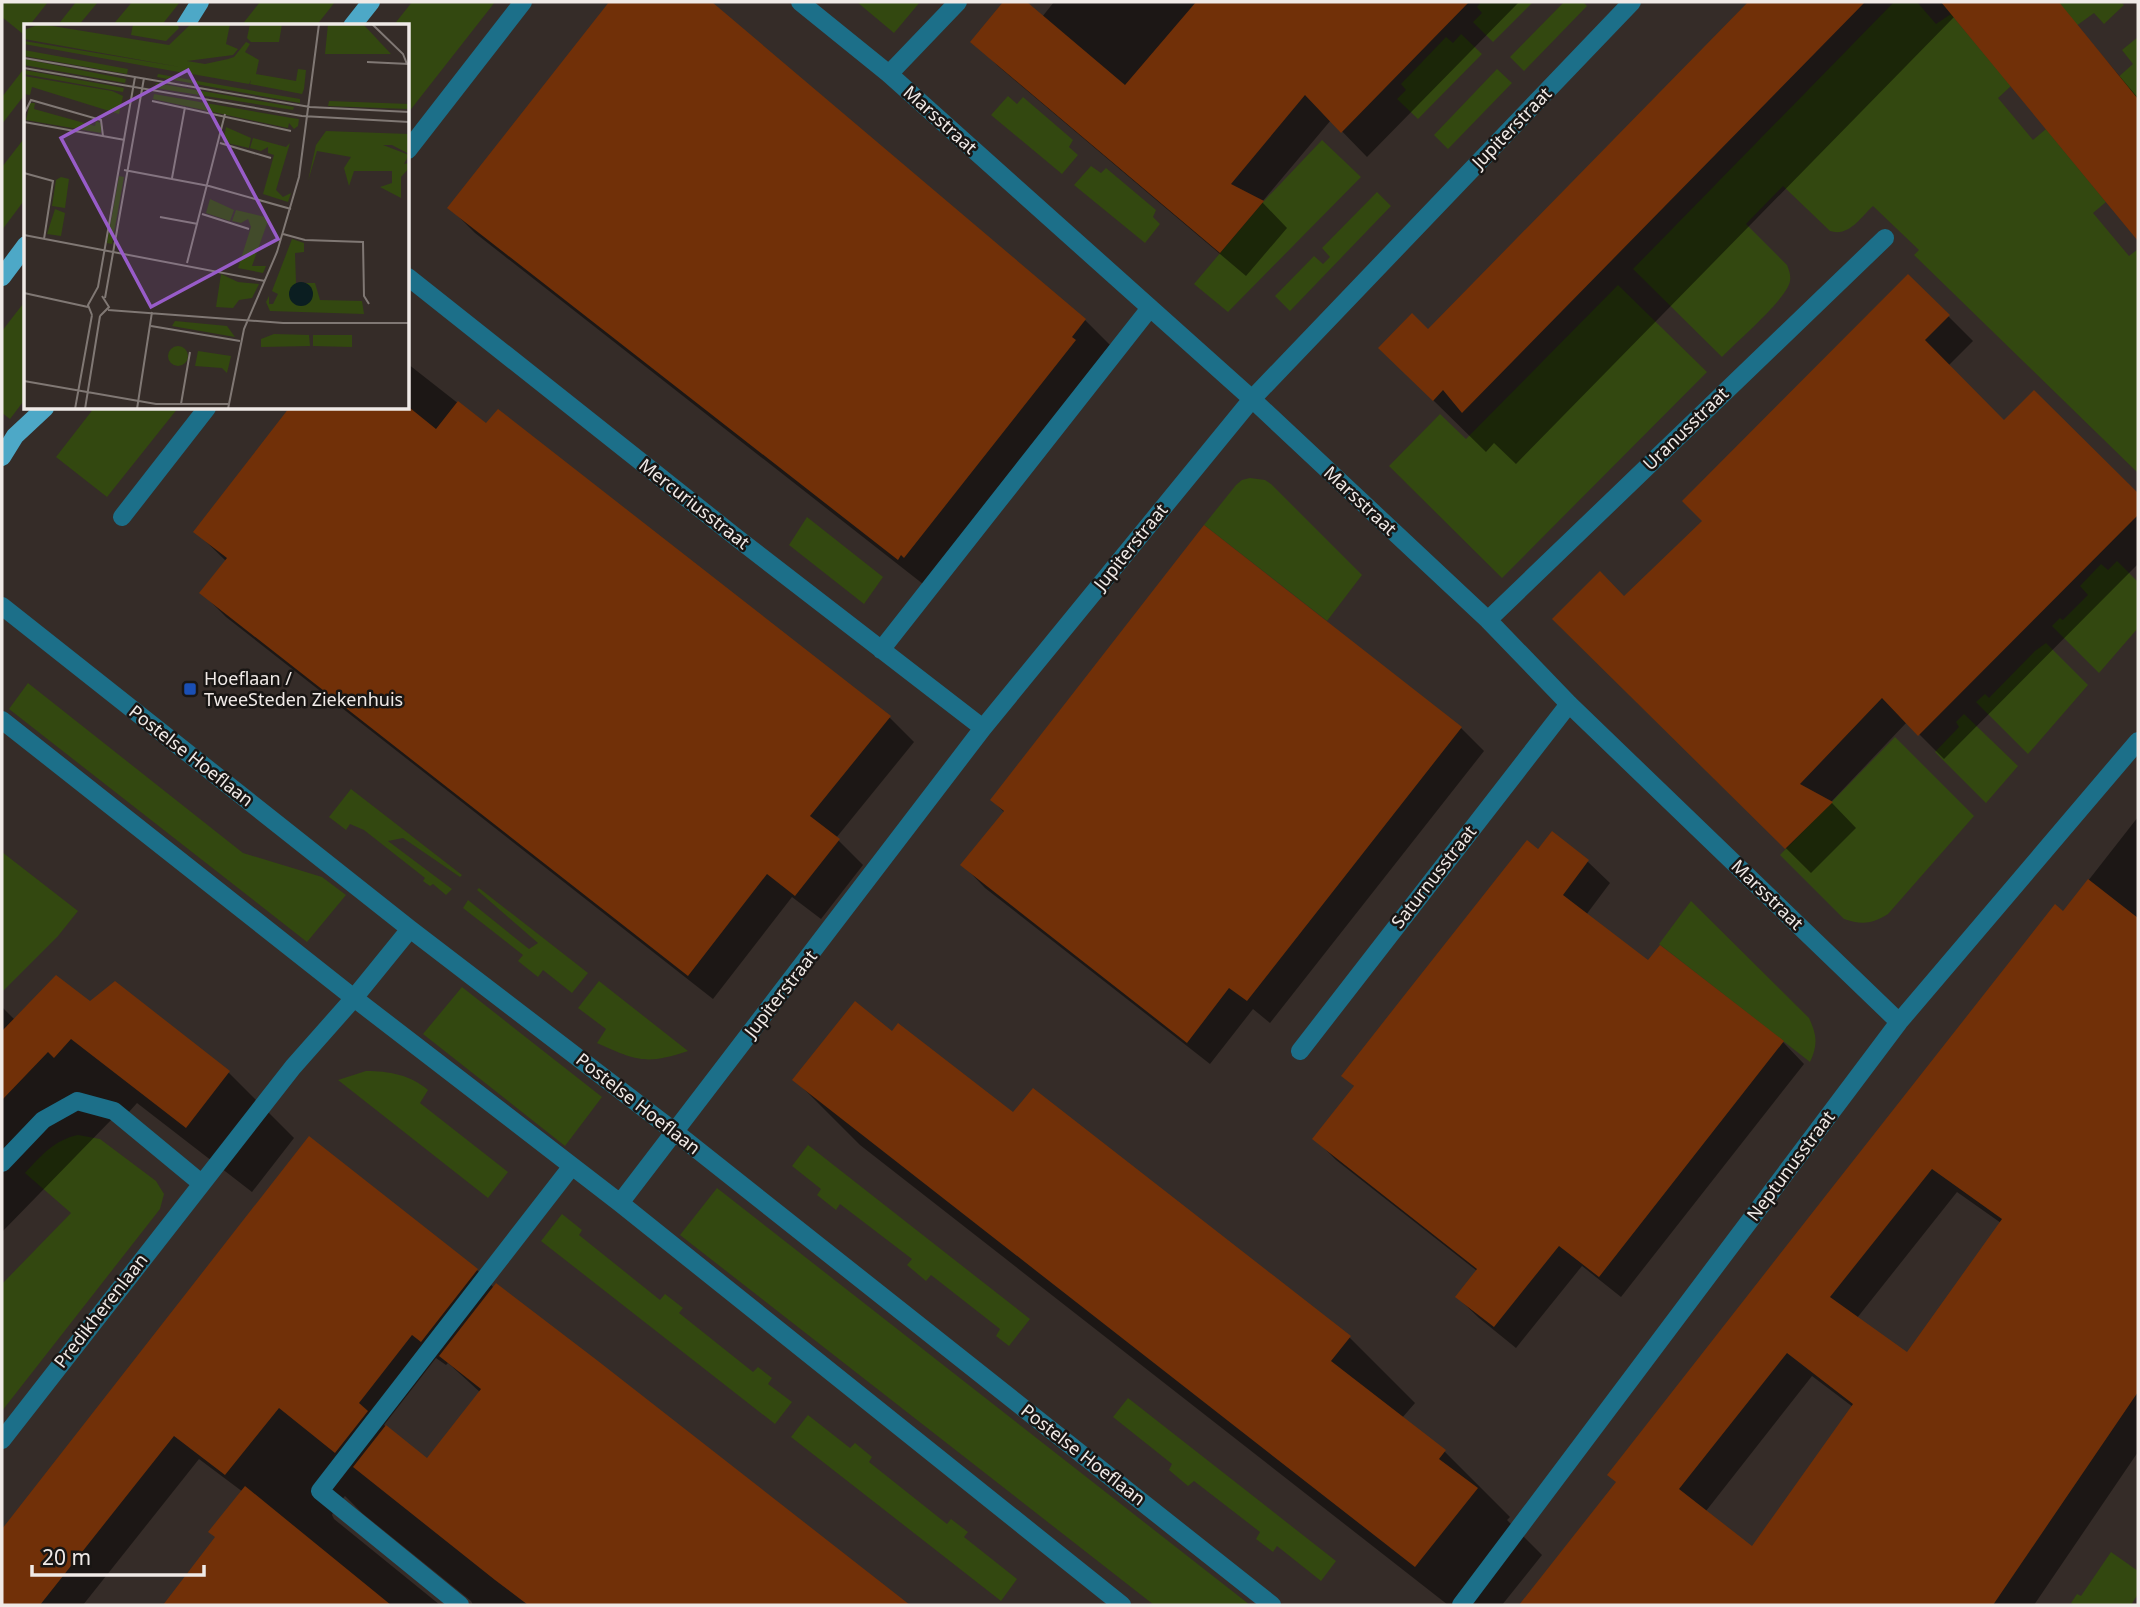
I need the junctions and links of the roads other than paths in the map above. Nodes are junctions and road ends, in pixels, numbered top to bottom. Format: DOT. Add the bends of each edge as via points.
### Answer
graph roads {
  1 [pos="200,2"];
  2 [pos="371,2"];
  3 [pos="523,2"];
  4 [pos="800,2"];
  5 [pos="958,2"];
  6 [pos="1632,2"];
  7 [pos="186,24"];
  8 [pos="354,24"];
  9 [pos="889,74"];
  10 [pos="410,147"];
  11 [pos="1885,238"];
  12 [pos="24,248"];
  13 [pos="2,277"];
  14 [pos="410,279"];
  15 [pos="1150,308"];
  16 [pos="1252,399"];
  17 [pos="43,410"];
  18 [pos="205,410"];
  19 [pos="2,457"];
  20 [pos="122,517"];
  21 [pos="2,606"];
  22 [pos="1488,620"];
  23 [pos="881,650"];
  24 [pos="1569,704"];
  25 [pos="2,720"];
  26 [pos="984,728"];
  27 [pos="2138,741"];
  28 [pos="410,929"];
  29 [pos="355,998"];
  30 [pos="1899,1022"];
  31 [pos="1300,1051"];
  32 [pos="675,1132"];
  33 [pos="2,1163"];
  34 [pos="572,1166"];
  35 [pos="201,1183"];
  36 [pos="620,1203"];
  37 [pos="2,1440"];
  38 [pos="460,1605"];
  39 [pos="1122,1605"];
  40 [pos="1272,1605"];
  41 [pos="1461,1605"];
  1 -- 7 [label="main road"];
  2 -- 8 [label="main road"];
  3 -- 10 [label="street"];
  4 -- 9 [label="street, Marsstraat"];
  5 -- 9 [label="street"];
  6 -- 16 [label="street, Jupiterstraat"];
  9 -- 15 [label="street, Marsstraat"];
  11 -- 22 [label="street, Uranusstraat"];
  12 -- 13 [label="main road"];
  14 -- 23 [label="street, Mercuriusstraat"];
  15 -- 16 [label="street, Marsstraat"];
  15 -- 23 [label="street"];
  16 -- 22 [label="street, Marsstraat"];
  16 -- 26 [label="street, Jupiterstraat"];
  17 -- 19 [label="main road" via="15,436"];
  18 -- 20 [label="street"];
  21 -- 28 [label="street, Postelse Hoeflaan"];
  22 -- 24 [label="street, Marsstraat"];
  23 -- 26 [label="street, Mercuriusstraat"];
  24 -- 30 [label="street, Marsstraat"];
  24 -- 31 [label="street, Saturnusstraat"];
  25 -- 29 [label="street"];
  26 -- 32 [label="street, Jupiterstraat"];
  27 -- 30 [label="street, Neptunusstraat"];
  28 -- 29 [label="street, Predikherenlaan"];
  28 -- 32 [label="street, Postelse Hoeflaan"];
  29 -- 34 [label="street"];
  29 -- 35 [label="street, Predikherenlaan" via="293,1067"];
  30 -- 41 [label="street, Neptunusstraat"];
  32 -- 36 [label="street, Jupiterstraat"];
  32 -- 40 [label="street, Postelse Hoeflaan"];
  33 -- 35 [label="street" via="43,1119 78,1101 114,1111"];
  34 -- 36 [label="street"];
  34 -- 38 [label="street" via="320,1490"];
  35 -- 37 [label="street, Predikherenlaan"];
  36 -- 39 [label="street"];
}
